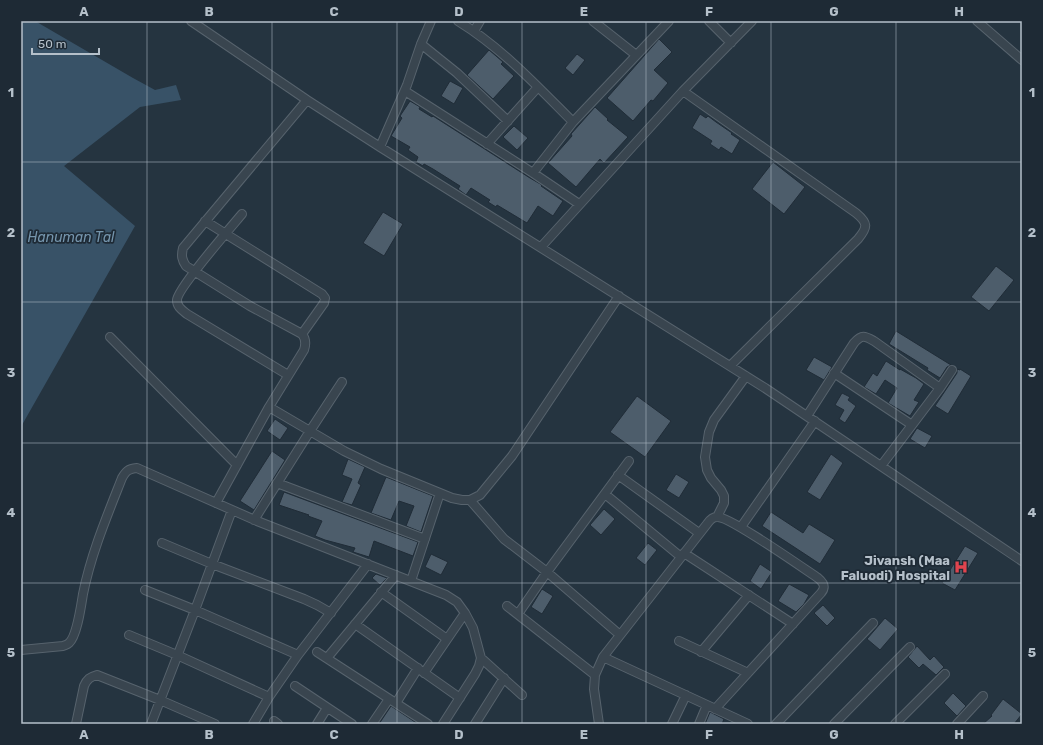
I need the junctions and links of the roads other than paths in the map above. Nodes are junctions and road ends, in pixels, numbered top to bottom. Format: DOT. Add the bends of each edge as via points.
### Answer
graph roads {
  1 [pos="191,21"];
  2 [pos="431,21"];
  3 [pos="458,21"];
  4 [pos="480,21"];
  5 [pos="592,21"];
  6 [pos="669,21"];
  7 [pos="709,21"];
  8 [pos="752,21"];
  9 [pos="977,21"];
  10 [pos="474,31"];
  11 [pos="731,43"];
  12 [pos="421,44"];
  13 [pos="636,55"];
  14 [pos="1022,60"];
  15 [pos="538,87"];
  16 [pos="405,90"];
  17 [pos="683,91"];
  18 [pos="307,100"];
  19 [pos="508,121"];
  20 [pos="573,122"];
  21 [pos="487,144"];
  22 [pos="380,147"];
  23 [pos="533,173"];
  24 [pos="580,204"];
  25 [pos="242,214"];
  26 [pos="206,221"];
  27 [pos="225,233"];
  28 [pos="541,247"];
  29 [pos="195,272"];
  30 [pos="620,296"];
  31 [pos="302,334"];
  32 [pos="110,337"];
  33 [pos="730,366"];
  34 [pos="952,370"];
  35 [pos="834,374"];
  36 [pos="288,376"];
  37 [pos="746,376"];
  38 [pos="342,382"];
  39 [pos="940,388"];
  40 [pos="269,407"];
  41 [pos="807,416"];
  42 [pos="815,421"];
  43 [pos="912,425"];
  44 [pos="310,431"];
  45 [pos="629,460"];
  46 [pos="237,464"];
  47 [pos="881,466"];
  48 [pos="618,475"];
  49 [pos="277,483"];
  50 [pos="440,493"];
  51 [pos="604,494"];
  52 [pos="470,500"];
  53 [pos="216,503"];
  54 [pos="232,510"];
  55 [pos="717,516"];
  56 [pos="254,520"];
  57 [pos="741,527"];
  58 [pos="699,534"];
  59 [pos="425,539"];
  60 [pos="162,543"];
  61 [pos="682,555"];
  62 [pos="1022,561"];
  63 [pos="212,564"];
  64 [pos="368,564"];
  65 [pos="547,572"];
  66 [pos="396,575"];
  67 [pos="411,581"];
  68 [pos="145,590"];
  69 [pos="381,592"];
  70 [pos="749,595"];
  71 [pos="507,606"];
  72 [pos="195,610"];
  73 [pos="331,613"];
  74 [pos="466,613"];
  75 [pos="518,614"];
  76 [pos="873,622"];
  77 [pos="355,624"];
  78 [pos="793,624"];
  79 [pos="129,634"];
  80 [pos="620,635"];
  81 [pos="447,639"];
  82 [pos="679,642"];
  83 [pos="910,647"];
  84 [pos="21,650"];
  85 [pos="317,652"];
  86 [pos="701,652"];
  87 [pos="177,655"];
  88 [pos="298,655"];
  89 [pos="603,657"];
  90 [pos="327,658"];
  91 [pos="481,658"];
  92 [pos="421,671"];
  93 [pos="748,673"];
  94 [pos="945,674"];
  95 [pos="595,675"];
  96 [pos="504,678"];
  97 [pos="295,686"];
  98 [pos="522,695"];
  99 [pos="686,695"];
  100 [pos="983,696"];
  101 [pos="269,697"];
  102 [pos="460,698"];
  103 [pos="160,700"];
  104 [pos="392,701"];
  105 [pos="707,705"];
  106 [pos="327,708"];
  107 [pos="715,709"];
  108 [pos="79,723"];
  109 [pos="151,724"];
  110 [pos="215,724"];
  111 [pos="253,724"];
  112 [pos="317,724"];
  113 [pos="352,724"];
  114 [pos="372,724"];
  115 [pos="428,724"];
  116 [pos="442,724"];
  117 [pos="475,724"];
  118 [pos="598,724"];
  119 [pos="672,724"];
  120 [pos="699,724"];
  121 [pos="748,724"];
  122 [pos="776,724"];
  123 [pos="834,724"];
  124 [pos="895,724"];
  125 [pos="957,724"];
  1 -- 18 [label="street"];
  2 -- 12 [label="street"];
  3 -- 10 [label="street"];
  4 -- 10 [label="street"];
  5 -- 13 [label="street"];
  6 -- 13 [label="street"];
  7 -- 11 [label="street"];
  8 -- 11 [label="street"];
  9 -- 14 [label="street"];
  10 -- 15 [label="street" via="500,51"];
  11 -- 17 [label="street"];
  12 -- 16 [label="street"];
  12 -- 19 [label="street" via="457,73"];
  13 -- 20 [label="street"];
  15 -- 19 [label="street"];
  15 -- 20 [label="street"];
  16 -- 21 [label="street"];
  16 -- 22 [label="street"];
  17 -- 24 [label="street"];
  17 -- 33 [label="street" via="856,213 865,224 865,230 858,239"];
  18 -- 22 [label="street"];
  18 -- 26 [label="street"];
  19 -- 21 [label="street"];
  20 -- 23 [label="street"];
  21 -- 23 [label="street"];
  22 -- 28 [label="street"];
  23 -- 24 [label="street"];
  24 -- 28 [label="street"];
  25 -- 27 [label="street"];
  26 -- 27 [label="street"];
  26 -- 29 [label="street" via="183,248 181,254 186,266"];
  27 -- 29 [label="street"];
  27 -- 31 [label="street" via="322,294 325,298 324,303"];
  28 -- 30 [label="street"];
  29 -- 31 [label="street"];
  29 -- 36 [label="street" via="178,295 180,308"];
  30 -- 33 [label="street"];
  30 -- 52 [label="street" via="512,456 480,494"];
  31 -- 36 [label="street" via="306,345"];
  32 -- 46 [label="street"];
  33 -- 37 [label="street"];
  34 -- 39 [label="street"];
  35 -- 39 [label="street" via="854,343 861,337 866,337"];
  35 -- 41 [label="street"];
  35 -- 43 [label="street"];
  36 -- 40 [label="street"];
  37 -- 41 [label="street"];
  37 -- 55 [label="street" via="714,420 709,432 705,457 707,470 724,496 724,503"];
  38 -- 44 [label="street"];
  39 -- 43 [label="street"];
  40 -- 44 [label="street"];
  40 -- 46 [label="street"];
  41 -- 42 [label="street"];
  42 -- 47 [label="street"];
  42 -- 57 [label="street"];
  43 -- 47 [label="street"];
  44 -- 49 [label="street"];
  44 -- 50 [label="street" via="381,469"];
  45 -- 48 [label="street"];
  46 -- 53 [label="street"];
  47 -- 62 [label="street"];
  48 -- 51 [label="street"];
  48 -- 58 [label="street"];
  49 -- 56 [label="street"];
  49 -- 59 [label="street"];
  50 -- 52 [label="street" via="452,498"];
  50 -- 59 [label="street"];
  51 -- 61 [label="street"];
  51 -- 65 [label="street"];
  52 -- 65 [label="street" via="504,539"];
  53 -- 54 [label="street"];
  53 -- 84 [label="street" via="137,468 125,471 94,552 74,635 69,643 63,646"];
  54 -- 56 [label="street"];
  54 -- 63 [label="street"];
  55 -- 57 [label="street"];
  55 -- 58 [label="street"];
  56 -- 64 [label="street"];
  57 -- 78 [label="street" via="823,582 824,590"];
  58 -- 61 [label="street"];
  59 -- 67 [label="street"];
  60 -- 63 [label="street"];
  61 -- 70 [label="street"];
  61 -- 80 [label="street"];
  63 -- 72 [label="street"];
  63 -- 73 [label="street" via="304,599"];
  64 -- 66 [label="street"];
  64 -- 73 [label="street"];
  65 -- 75 [label="street"];
  65 -- 80 [label="street"];
  66 -- 67 [label="street"];
  66 -- 69 [label="street"];
  67 -- 74 [label="street" via="446,595 457,602"];
  68 -- 72 [label="street"];
  69 -- 77 [label="street"];
  69 -- 81 [label="street"];
  70 -- 78 [label="street"];
  70 -- 86 [label="street"];
  71 -- 75 [label="street"];
  72 -- 87 [label="street"];
  72 -- 88 [label="street"];
  73 -- 88 [label="street"];
  74 -- 81 [label="street"];
  74 -- 91 [label="street"];
  75 -- 95 [label="street"];
  76 -- 122 [label="street"];
  77 -- 90 [label="street"];
  77 -- 92 [label="street"];
  78 -- 93 [label="street"];
  79 -- 87 [label="street"];
  80 -- 89 [label="street"];
  81 -- 92 [label="street"];
  82 -- 86 [label="street"];
  83 -- 123 [label="street"];
  85 -- 90 [label="street"];
  86 -- 93 [label="street"];
  87 -- 101 [label="street"];
  87 -- 103 [label="street"];
  88 -- 101 [label="street"];
  89 -- 95 [label="street"];
  89 -- 99 [label="street"];
  90 -- 104 [label="street"];
  91 -- 96 [label="street"];
  91 -- 102 [label="street" via="480,666"];
  92 -- 102 [label="street"];
  92 -- 104 [label="street"];
  93 -- 107 [label="street"];
  94 -- 124 [label="street"];
  95 -- 118 [label="street"];
  96 -- 98 [label="street"];
  96 -- 117 [label="street"];
  97 -- 106 [label="street"];
  99 -- 105 [label="street"];
  99 -- 119 [label="street"];
  100 -- 125 [label="street"];
  101 -- 111 [label="street"];
  102 -- 116 [label="street"];
  103 -- 108 [label="street" via="97,675 86,681 84,686"];
  103 -- 109 [label="street"];
  103 -- 110 [label="street"];
  104 -- 114 [label="street"];
  104 -- 115 [label="street"];
  105 -- 107 [label="street"];
  105 -- 120 [label="street"];
  106 -- 112 [label="street"];
  106 -- 113 [label="street"];
  107 -- 121 [label="street"];
}
